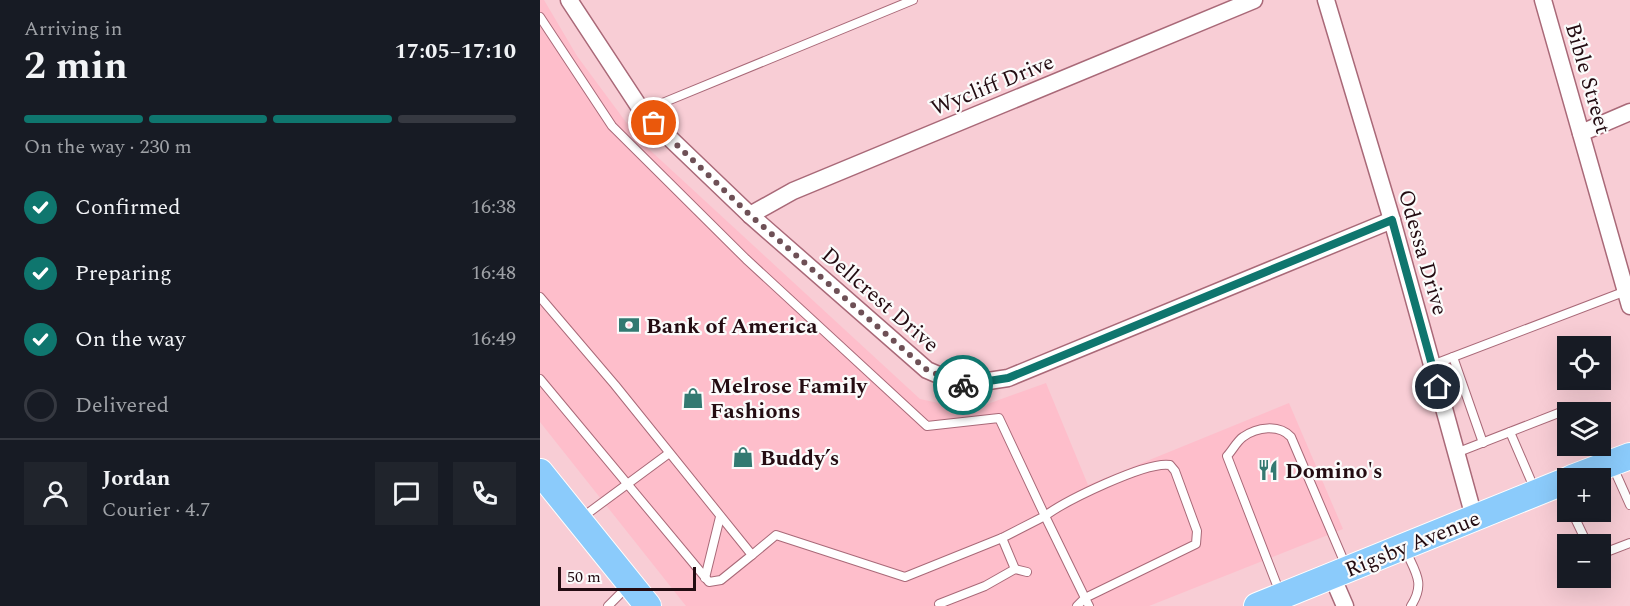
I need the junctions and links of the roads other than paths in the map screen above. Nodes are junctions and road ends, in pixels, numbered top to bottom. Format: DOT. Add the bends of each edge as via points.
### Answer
graph roads {
  1 [pos="913,0"];
  2 [pos="1254,0"];
  3 [pos="1326,0"];
  4 [pos="1543,0"];
  5 [pos="572,1"];
  6 [pos="540,17"];
  7 [pos="643,111"];
  8 [pos="1630,112"];
  9 [pos="1581,133"];
  10 [pos="750,215"];
  11 [pos="1392,220"];
  12 [pos="1625,271"];
  13 [pos="540,297"];
  14 [pos="1628,299"];
  15 [pos="1453,357"];
  16 [pos="1432,365"];
  17 [pos="540,378"];
  18 [pos="1557,414"];
  19 [pos="1510,432"];
  20 [pos="1483,443"];
  21 [pos="1456,453"];
  22 [pos="668,454"];
  23 [pos="1611,457"];
  24 [pos="1593,468"];
  25 [pos="540,472"];
  26 [pos="1557,483"];
  27 [pos="627,485"];
  28 [pos="1557,488"];
  29 [pos="1630,505"];
  30 [pos="1045,516"];
  31 [pos="720,517"];
  32 [pos="1474,518"];
  33 [pos="580,519"];
  34 [pos="1002,538"];
  35 [pos="1630,543"];
  36 [pos="1404,546"];
  37 [pos="1611,550"];
  38 [pos="752,555"];
  39 [pos="1016,569"];
  40 [pos="1027,572"];
  41 [pos="1340,573"];
  42 [pos="705,578"];
  43 [pos="631,584"];
  44 [pos="1283,601"];
  45 [pos="1087,602"];
  46 [pos="608,606"];
  47 [pos="648,606"];
  48 [pos="940,606"];
  49 [pos="1077,606"];
  50 [pos="1257,606"];
  51 [pos="1345,606"];
  52 [pos="1411,606"];
  1 -- 7 [label="lane"];
  2 -- 10 [label="street, Wycliff Drive" via="793,191"];
  3 -- 11 [label="street, Odessa Drive"];
  4 -- 9 [label="street, Bible Street"];
  5 -- 7 [label="street, Dellcrest Drive"];
  6 -- 30 [label="lane" via="612,126 746,259 927,426 999,418"];
  7 -- 10 [label="street, Dellcrest Drive"];
  8 -- 9 [label="street"];
  9 -- 12 [label="street, Bible Street"];
  10 -- 11 [label="street, Dellcrest Drive" via="927,370 962,386 1008,378"];
  11 -- 16 [label="street, Odessa Drive"];
  12 -- 14 [label="street, Bible Street"];
  13 -- 22 [label="lane"];
  14 -- 15 [label="lane"];
  15 -- 16 [label="lane"];
  15 -- 20 [label="lane"];
  16 -- 21 [label="street, Odessa Drive"];
  17 -- 27 [label="lane"];
  18 -- 19 [label="lane"];
  19 -- 20 [label="lane"];
  19 -- 26 [label="lane"];
  20 -- 21 [label="lane"];
  21 -- 32 [label="street, Odessa Drive"];
  22 -- 27 [label="lane"];
  22 -- 31 [label="lane"];
  23 -- 24 [label="main road, Rigsby Avenue"];
  23 -- 29 [label="lane"];
  25 -- 33 [label="main road"];
  27 -- 33 [label="lane"];
  27 -- 42 [label="lane"];
  28 -- 32 [label="main road, Rigsby Avenue"];
  30 -- 34 [label="lane"];
  30 -- 45 [label="lane"];
  30 -- 45 [label="lane" via="1061,504 1149,467 1170,465 1175,471 1197,531 1196,544"];
  31 -- 38 [label="lane"];
  31 -- 42 [label="lane"];
  32 -- 36 [label="main road, Rigsby Avenue"];
  33 -- 43 [label="main road"];
  34 -- 38 [label="lane" via="905,578 776,535"];
  34 -- 39 [label="lane"];
  35 -- 37 [label="lane"];
  36 -- 41 [label="main road, Rigsby Avenue"];
  36 -- 52 [label="lane" via="1419,579 1420,590"];
  38 -- 42 [label="lane" via="721,580 714,583"];
  39 -- 40 [label="lane"];
  39 -- 48 [label="lane"];
  41 -- 44 [label="main road, Rigsby Avenue"];
  41 -- 44 [label="lane" via="1291,437 1284,429 1271,427 1243,437 1227,456"];
  41 -- 51 [label="street"];
  43 -- 46 [label="lane"];
  43 -- 47 [label="main road"];
  44 -- 50 [label="main road, Rigsby Avenue"];
  45 -- 49 [label="lane"];
}
